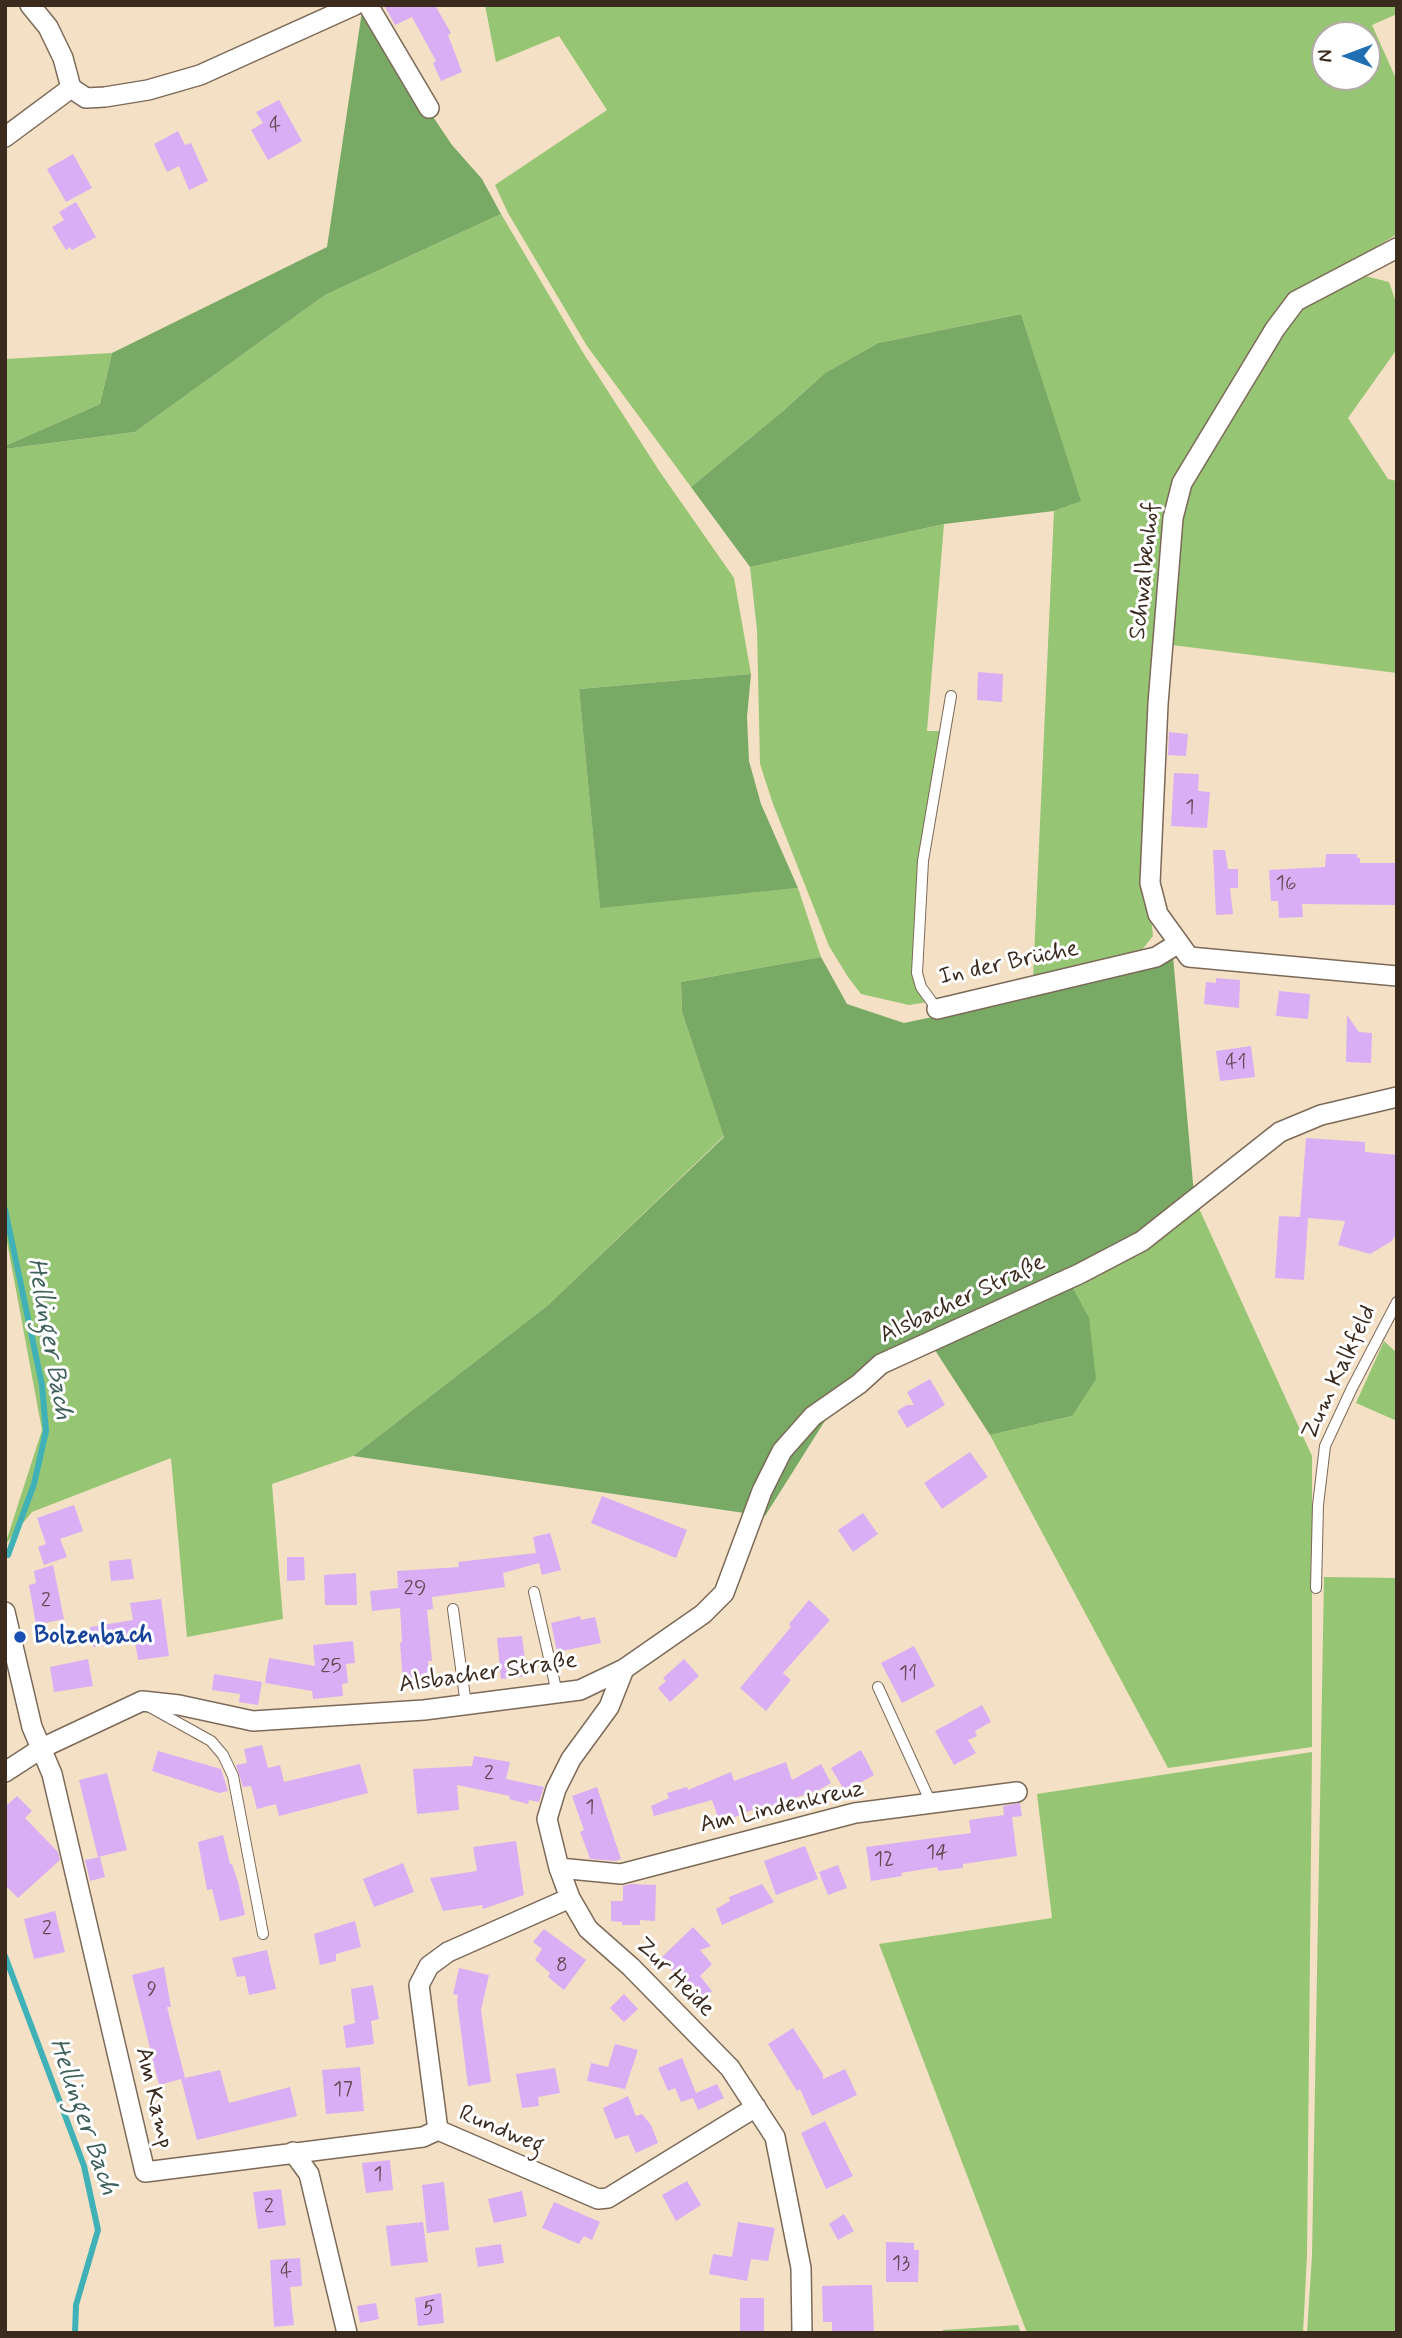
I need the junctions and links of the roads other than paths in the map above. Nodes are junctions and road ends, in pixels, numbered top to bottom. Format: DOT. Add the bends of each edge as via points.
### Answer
graph roads {
  1 [pos="30,5"];
  2 [pos="355,5"];
  3 [pos="368,5"];
  4 [pos="71,88"];
  5 [pos="429,108"];
  6 [pos="5,137"];
  7 [pos="1397,248"];
  8 [pos="951,696"];
  9 [pos="1179,943"];
  10 [pos="1397,976"];
  11 [pos="937,1009"];
  12 [pos="1397,1097"];
  13 [pos="1397,1302"];
  14 [pos="1316,1588"];
  15 [pos="534,1592"];
  16 [pos="453,1609"];
  17 [pos="5,1612"];
  18 [pos="624,1670"];
  19 [pos="878,1687"];
  20 [pos="557,1693"];
  21 [pos="142,1701"];
  22 [pos="466,1705"];
  23 [pos="42,1748"];
  24 [pos="5,1772"];
  25 [pos="1017,1792"];
  26 [pos="931,1803"];
  27 [pos="559,1868"];
  28 [pos="570,1898"];
  29 [pos="263,1934"];
  30 [pos="756,2106"];
  31 [pos="438,2130"];
  32 [pos="293,2152"];
  33 [pos="347,2333"];
  34 [pos="802,2333"];
  1 -- 4 [label="street" via="48,27"];
  2 -- 4 [label="street" via="200,75 105,97 86,98"];
  3 -- 5 [label="street"];
  4 -- 6 [label="street"];
  7 -- 9 [label="street, Schwalbenhof" via="1296,301 1182,483 1173,519 1161,665 1150,883 1158,914"];
  8 -- 11 [label="lane, In der Brüche" via="923,861 917,973"];
  9 -- 10 [label="street" via="1189,957"];
  9 -- 11 [label="street, In der Brüche" via="1156,957"];
  12 -- 18 [label="street, Alsbacher Straße" via="1321,1115 1280,1132 1142,1241 881,1364 813,1416 782,1451 724,1593 704,1614"];
  13 -- 14 [label="lane, Zum Kalkfeld" via="1325,1446"];
  15 -- 20 [label="lane"];
  16 -- 22 [label="lane"];
  17 -- 23 [label="street" via="32,1727"];
  18 -- 20 [label="street, Alsbacher Straße" via="580,1690"];
  18 -- 27 [label="street, Zur Heide" via="609,1707 571,1759 556,1789 547,1819"];
  19 -- 26 [label="lane"];
  20 -- 22 [label="street, Alsbacher Straße"];
  21 -- 22 [label="street, Alsbacher Straße" via="179,1704 253,1721"];
  21 -- 23 [label="street, Alsbacher Straße"];
  21 -- 29 [label="lane" via="211,1741 223,1755 233,1776"];
  23 -- 24 [label="street, Alsbacher Straße"];
  23 -- 32 [label="street, Am Kamp" via="52,1774 145,2172"];
  25 -- 26 [label="street, Am Lindenkreuz"];
  26 -- 27 [label="street, Am Lindenkreuz" via="828,1818 621,1874"];
  27 -- 28 [label="street, Zur Heide"];
  28 -- 30 [label="street, Zur Heide" via="588,1929 730,2068"];
  28 -- 31 [label="street, Rundweg" via="448,1952 429,1966 419,1985"];
  30 -- 31 [label="street, Rundweg" via="607,2198 598,2199"];
  30 -- 34 [label="street, Zur Heide" via="775,2137 802,2268"];
  31 -- 32 [label="street, Am Kamp" via="423,2137"];
  32 -- 33 [label="street" via="309,2174"];
}
